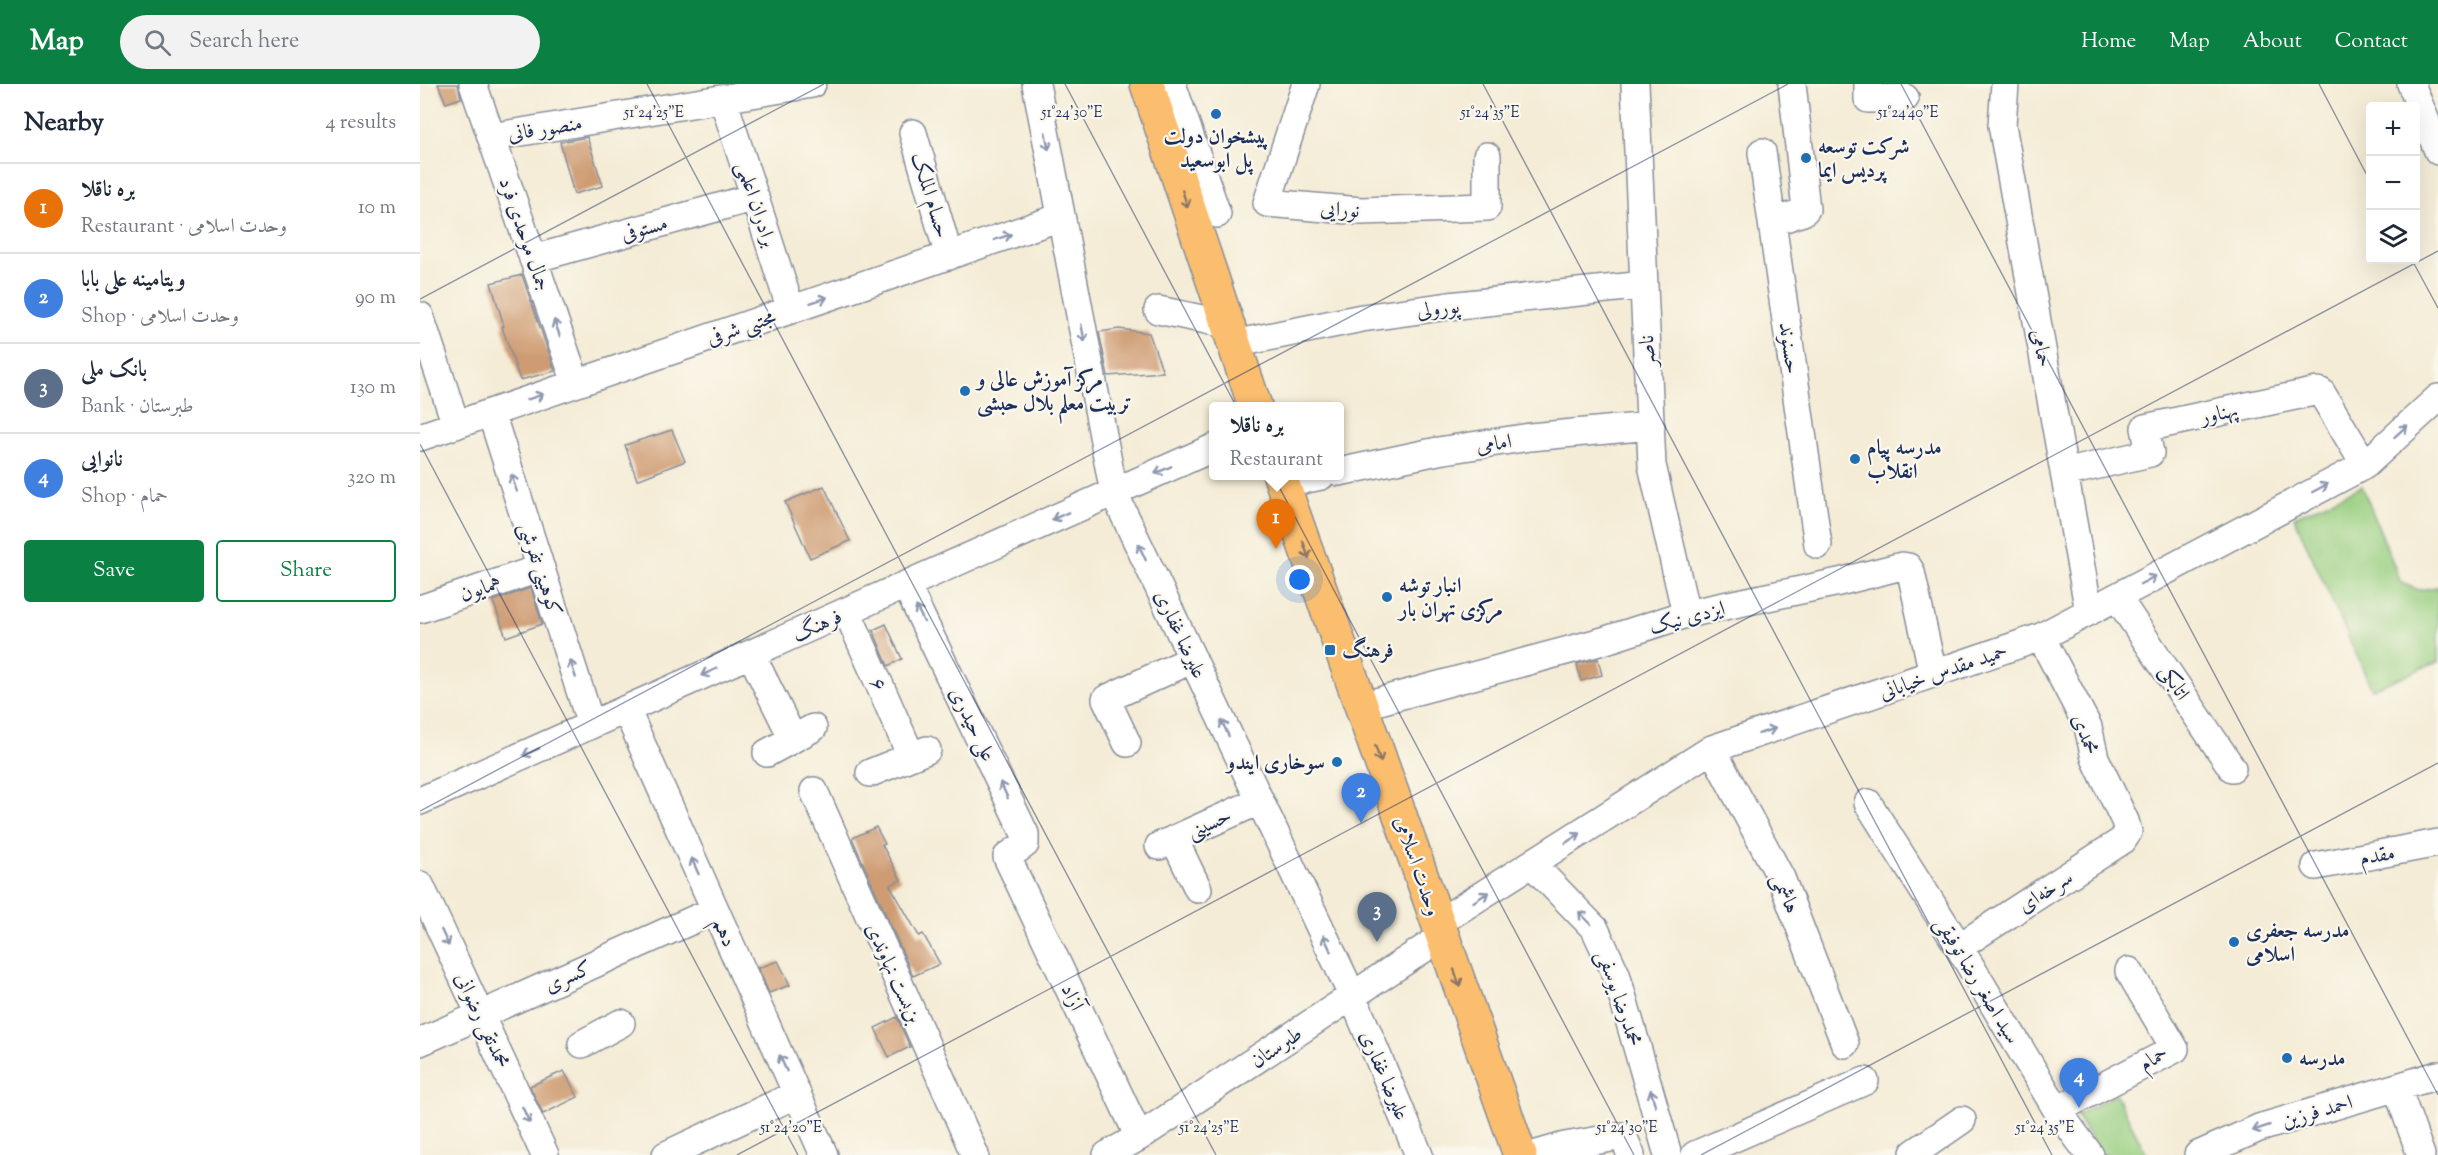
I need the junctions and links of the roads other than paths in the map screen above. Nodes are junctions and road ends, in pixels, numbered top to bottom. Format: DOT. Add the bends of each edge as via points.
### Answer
graph roads {
  1 [pos="472,84"];
  2 [pos="812,84"];
  3 [pos="1036,84"];
  4 [pos="1125,84"];
  5 [pos="1147,84"];
  6 [pos="1172,84"];
  7 [pos="1306,84"];
  8 [pos="1635,84"];
  9 [pos="1792,84"];
  10 [pos="1869,84"];
  11 [pos="2005,84"];
  12 [pos="2411,84"];
  13 [pos="716,94"];
  14 [pos="1905,98"];
  15 [pos="913,133"];
  16 [pos="491,137"];
  17 [pos="2438,151"];
  18 [pos="1762,152"];
  19 [pos="1487,156"];
  20 [pos="754,197"];
  21 [pos="1217,214"];
  22 [pos="1061,217"];
  23 [pos="1773,222"];
  24 [pos="949,256"];
  25 [pos="533,259"];
  26 [pos="1644,285"];
  27 [pos="791,310"];
  28 [pos="1158,310"];
  29 [pos="420,316"];
  30 [pos="1226,322"];
  31 [pos="576,383"];
  32 [pos="2438,398"];
  33 [pos="1254,402"];
  34 [pos="491,412"];
  35 [pos="456,425"];
  36 [pos="1651,426"];
  37 [pos="420,437"];
  38 [pos="1209,450"];
  39 [pos="2365,465"];
  40 [pos="1344,471"];
  41 [pos="2064,473"];
  42 [pos="1282,480"];
  43 [pos="1114,493"];
  44 [pos="1818,545"];
  45 [pos="540,567"];
  46 [pos="906,585"];
  47 [pos="2117,597"];
  48 [pos="420,609"];
  49 [pos="848,611"];
  50 [pos="2089,612"];
  51 [pos="1686,615"];
  52 [pos="2041,637"];
  53 [pos="751,654"];
  54 [pos="1192,659"];
  55 [pos="1933,674"];
  56 [pos="1361,706"];
  57 [pos="626,709"];
  58 [pos="591,725"];
  59 [pos="1127,743"];
  60 [pos="1712,749"];
  61 [pos="767,753"];
  62 [pos="2232,768"];
  63 [pos="870,772"];
  64 [pos="814,791"];
  65 [pos="420,801"];
  66 [pos="1259,801"];
  67 [pos="1868,803"];
  68 [pos="2128,832"];
  69 [pos="2438,843"];
  70 [pos="1016,850"];
  71 [pos="1532,864"];
  72 [pos="2316,866"];
  73 [pos="420,885"];
  74 [pos="1198,890"];
  75 [pos="715,910"];
  76 [pos="1440,930"];
  77 [pos="1959,947"];
  78 [pos="2129,971"];
  79 [pos="1352,995"];
  80 [pos="481,1015"];
  81 [pos="621,1023"];
  82 [pos="420,1042"];
  83 [pos="582,1044"];
  84 [pos="1845,1044"];
  85 [pos="2438,1075"];
  86 [pos="1865,1081"];
  87 [pos="2397,1088"];
  88 [pos="796,1094"];
  89 [pos="2057,1110"];
  90 [pos="1962,1120"];
  91 [pos="1139,1137"];
  92 [pos="545,1155"];
  93 [pos="666,1155"];
  94 [pos="824,1155"];
  95 [pos="975,1155"];
  96 [pos="1107,1155"];
  97 [pos="1419,1155"];
  98 [pos="1520,1155"];
  99 [pos="1534,1155"];
  100 [pos="1631,1155"];
  101 [pos="1668,1155"];
  102 [pos="1695,1155"];
  103 [pos="1915,1155"];
  104 [pos="2090,1155"];
  105 [pos="2198,1155"];
  106 [pos="2421,1155"];
  1 -- 16 [label="street, جمال موحدی فرد"];
  2 -- 13 [label="street, منصور فانی"];
  3 -- 22 [label="street, علیرضا غفاری, one-way"];
  4 -- 30 [label="main road" via="1179,252"];
  5 -- 30 [label="main road, one-way"];
  6 -- 21 [label="street"];
  7 -- 19 [label="street, نورایی" via="1267,203 1361,211 1487,207"];
  8 -- 26 [label="street, ناصر"];
  9 -- 23 [label="street" via="1806,209"];
  10 -- 14 [label="street" via="1868,99"];
  11 -- 41 [label="street, حمامی" via="2002,125"];
  12 -- 17 [label="street"];
  13 -- 16 [label="street, منصور فانی"];
  13 -- 20 [label="street, برادران اعلمی"];
  15 -- 24 [label="street, حسام الملک"];
  16 -- 25 [label="street, جمال موحدی فرد"];
  18 -- 23 [label="street, حسنوند"];
  20 -- 25 [label="street, مستوفی"];
  20 -- 27 [label="street, برادران اعلمی"];
  24 -- 22 [label="street, مجتبی شرفی, one-way"];
  22 -- 43 [label="street, علیرضا غفاری, one-way"];
  23 -- 44 [label="street, حسنوند"];
  27 -- 24 [label="street, مجتبی شرفی, one-way"];
  31 -- 25 [label="street, جمال موحدی فرد, one-way"];
  26 -- 30 [label="street, پورولی" via="1362,318"];
  26 -- 36 [label="street, ناصر"];
  27 -- 31 [label="street, مجتبی شرفی"];
  28 -- 30 [label="street"];
  29 -- 35 [label="street"];
  30 -- 33 [label="main road"];
  34 -- 31 [label="street, مجتبی شرفی, one-way"];
  39 -- 32 [label="street, حمید مقدس خیابانی, one-way"];
  34 -- 35 [label="street, مجتبی شرفی"];
  45 -- 34 [label="street, کوهینی تفرشی, one-way"];
  35 -- 37 [label="street, مجتبی شرفی"];
  36 -- 40 [label="street, امامی" via="1530,437"];
  36 -- 51 [label="street, ناصر" via="1652,465"];
  38 -- 43 [label="street, فرهنگ, one-way"];
  39 -- 41 [label="street, پهناور" via="2318,391 2145,428 2150,453"];
  47 -- 39 [label="street, حمید مقدس خیابانی, one-way"];
  41 -- 50 [label="street, حمامی"];
  42 -- 56 [label="main road, وحدت اسلامی, one-way"];
  43 -- 46 [label="street, فرهنگ, one-way"];
  54 -- 43 [label="street, علیرضا غفاری, one-way"];
  45 -- 48 [label="street, همایون"];
  58 -- 45 [label="street, کوهینی تفرشی, one-way"];
  46 -- 49 [label="street, فرهنگ"];
  70 -- 46 [label="street, علی حیدری, one-way" via="1025,834"];
  47 -- 50 [label="street, حمید مقدس خیابانی"];
  47 -- 62 [label="street, اتابکی"];
  49 -- 53 [label="street, فرهنگ"];
  49 -- 63 [label="street, ۶" via="920,753"];
  50 -- 52 [label="street, حمید مقدس خیابانی"];
  51 -- 55 [label="street, ایزدی نیک" via="1908,567"];
  51 -- 56 [label="street, ایزدی نیک"];
  52 -- 55 [label="street, حمید مقدس خیابانی"];
  52 -- 68 [label="street, محمدی" via="2088,727 2094,758"];
  53 -- 57 [label="street, فرهنگ, one-way"];
  53 -- 61 [label="street" via="803,734"];
  54 -- 59 [label="street" via="1106,699"];
  66 -- 54 [label="street, علیرضا غفاری, one-way"];
  60 -- 55 [label="street, حمید مقدس خیابانی, one-way"];
  56 -- 76 [label="main road, وحدت اسلامی, one-way"];
  57 -- 58 [label="street, فرهنگ"];
  75 -- 57 [label="street, دهم, one-way"];
  58 -- 65 [label="street, فرهنگ, one-way"];
  71 -- 60 [label="street, حمید مقدس خیابانی, one-way"];
  60 -- 84 [label="street, هاشمی" via="1781,878"];
  64 -- 95 [label="street, بن‌بست نهاوندی"];
  66 -- 74 [label="street, حسینی" via="1166,842"];
  79 -- 66 [label="street, علیرضا غفاری, one-way"];
  67 -- 77 [label="street, سید اصغر رضا توفیقی"];
  68 -- 77 [label="street, سرخه‌ای" via="2123,840"];
  69 -- 72 [label="street, مقدم"];
  70 -- 91 [label="street, آزاد"];
  76 -- 71 [label="street, حمید مقدس خیابانی, one-way"];
  101 -- 71 [label="street, محمدرضا یوسفی, one-way" via="1616,974 1595,929"];
  73 -- 80 [label="street, محمدتقی رضوانی, one-way"];
  75 -- 80 [label="street, کسری"];
  88 -- 75 [label="street, دهم, one-way"];
  76 -- 79 [label="street, طبرستان"];
  76 -- 98 [label="main road, وحدت اسلامی, one-way"];
  77 -- 89 [label="street, سید اصغر رضا توفیقی"];
  78 -- 89 [label="street, حمام" via="2175,1049"];
  79 -- 91 [label="street, طبرستان"];
  79 -- 97 [label="street, علیرضا غفاری"];
  80 -- 82 [label="street, کسری"];
  80 -- 92 [label="street, محمدتقی رضوانی, one-way"];
  81 -- 83 [label="street"];
  85 -- 87 [label="street, احمد فرزین"];
  86 -- 102 [label="street"];
  87 -- 105 [label="street, احمد فرزین, one-way" via="2259,1128"];
  87 -- 106 [label="street"];
  88 -- 93 [label="street"];
  88 -- 94 [label="street, دهم"];
  89 -- 104 [label="street, سید اصغر رضا توفیقی"];
  90 -- 103 [label="street"];
  91 -- 96 [label="street, طبرستان"];
  99 -- 100 [label="street" via="1623,1136"];
}
